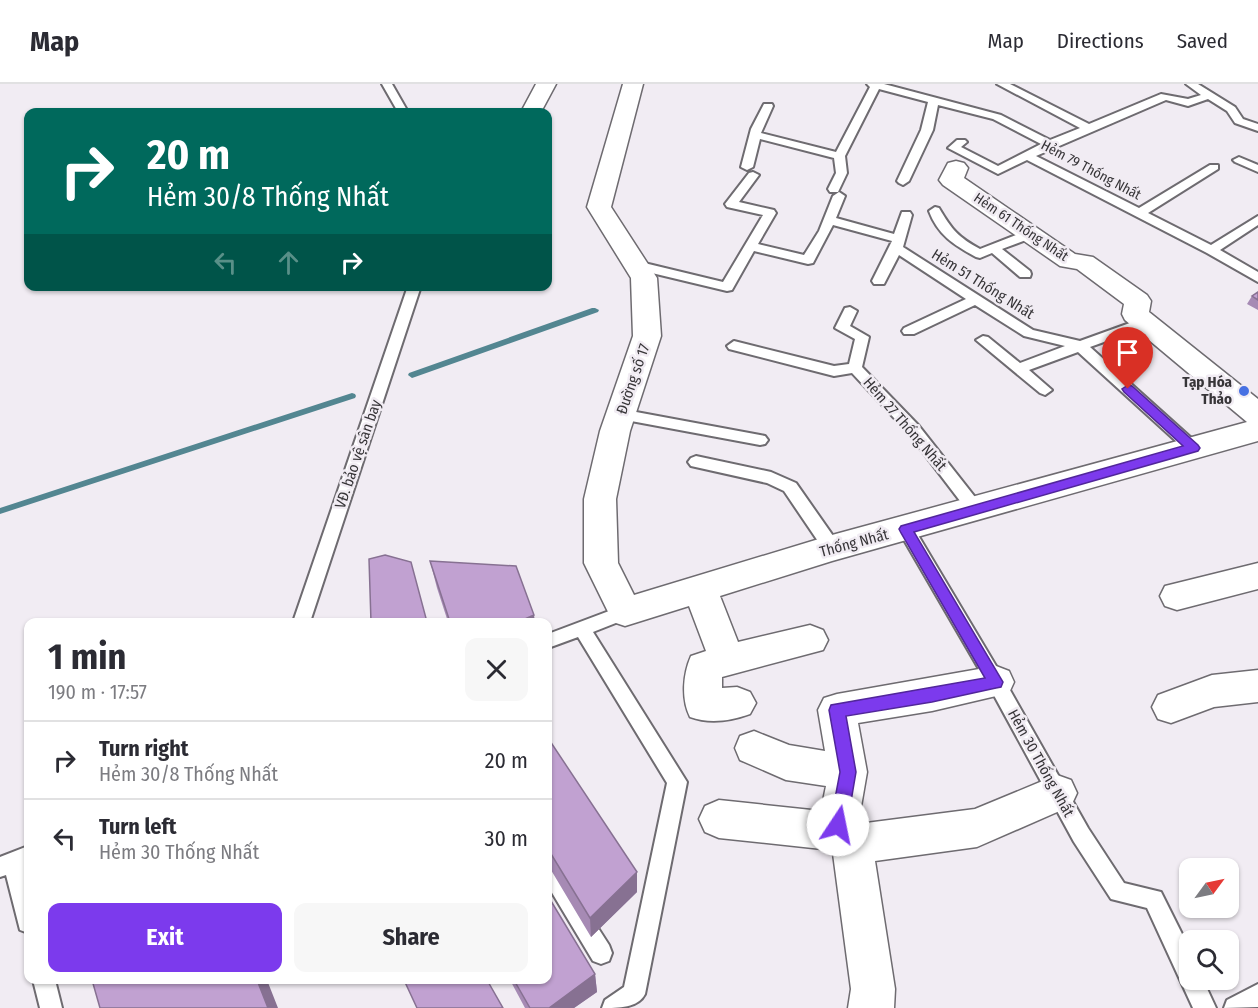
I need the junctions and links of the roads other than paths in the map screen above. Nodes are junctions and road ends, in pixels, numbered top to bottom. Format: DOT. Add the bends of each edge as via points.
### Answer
graph roads {
  1 [pos="387,84"];
  2 [pos="546,84"];
  3 [pos="633,84"];
  4 [pos="874,84"];
  5 [pos="1002,84"];
  6 [pos="1194,85"];
  7 [pos="909,88"];
  8 [pos="1209,89"];
  9 [pos="934,100"];
  10 [pos="768,106"];
  11 [pos="401,108"];
  12 [pos="533,108"];
  13 [pos="1089,128"];
  14 [pos="1258,128"];
  15 [pos="756,135"];
  16 [pos="961,142"];
  17 [pos="1050,144"];
  18 [pos="839,156"];
  19 [pos="1028,156"];
  20 [pos="1239,160"];
  21 [pos="1214,167"];
  22 [pos="956,168"];
  23 [pos="1258,169"];
  24 [pos="903,181"];
  25 [pos="935,211"];
  26 [pos="1139,213"];
  27 [pos="906,215"];
  28 [pos="828,220"];
  29 [pos="1258,220"];
  30 [pos="1030,234"];
  31 [pos="897,243"];
  32 [pos="749,246"];
  33 [pos="993,248"];
  34 [pos="1211,250"];
  35 [pos="636,265"];
  36 [pos="1025,274"];
  37 [pos="1258,278"];
  38 [pos="879,281"];
  39 [pos="414,291"];
  40 [pos="976,299"];
  41 [pos="850,311"];
  42 [pos="1146,322"];
  43 [pos="909,331"];
  44 [pos="983,340"];
  45 [pos="734,345"];
  46 [pos="1079,345"];
  47 [pos="855,368"];
  48 [pos="1019,368"];
  49 [pos="1045,390"];
  50 [pos="620,414"];
  51 [pos="1254,432"];
  52 [pos="760,440"];
  53 [pos="1193,448"];
  54 [pos="696,462"];
  55 [pos="976,510"];
  56 [pos="906,529"];
  57 [pos="832,548"];
  58 [pos="1258,576"];
  59 [pos="700,590"];
  60 [pos="1177,597"];
  61 [pos="625,612"];
  62 [pos="302,618"];
  63 [pos="582,629"];
  64 [pos="552,640"];
  65 [pos="810,640"];
  66 [pos="727,660"];
  67 [pos="996,682"];
  68 [pos="1258,686"];
  69 [pos="737,703"];
  70 [pos="1171,707"];
  71 [pos="754,748"];
  72 [pos="848,772"];
  73 [pos="1057,793"];
  74 [pos="719,819"];
  75 [pos="14,862"];
  76 [pos="552,874"];
  77 [pos="24,905"];
  78 [pos="1179,952"];
  79 [pos="601,953"];
  80 [pos="45,984"];
  81 [pos="1197,990"];
  82 [pos="1258,995"];
  83 [pos="51,1008"];
  84 [pos="613,1008"];
  85 [pos="871,1008"];
  86 [pos="1205,1008"];
  87 [pos="1235,1008"];
  1 -- 11 [label="lane"];
  2 -- 12 [label="street"];
  3 -- 35 [label="street, Đường số 17" via="598,207"];
  4 -- 7 [label="lane, Hẻm 79 Thống Nhất"];
  4 -- 18 [label="lane"];
  5 -- 13 [label="lane"];
  6 -- 8 [label="lane"];
  7 -- 9 [label="lane, Hẻm 79 Thống Nhất"];
  8 -- 13 [label="lane" via="1188,103 1165,96"];
  8 -- 14 [label="lane" via="1239,121"];
  9 -- 17 [label="lane, Hẻm 79 Thống Nhất" via="997,117"];
  9 -- 24 [label="lane" via="927,130"];
  10 -- 15 [label="lane"];
  13 -- 17 [label="lane"];
  15 -- 18 [label="lane"];
  15 -- 32 [label="lane" via="750,171 731,204 770,213"];
  16 -- 19 [label="lane" via="954,148 998,171"];
  17 -- 19 [label="lane, Hẻm 79 Thống Nhất"];
  18 -- 28 [label="lane" via="841,178"];
  19 -- 26 [label="lane, Hẻm 79 Thống Nhất"];
  20 -- 23 [label="lane"];
  21 -- 26 [label="lane"];
  22 -- 30 [label="street, Hẻm 61 Thống Nhất" via="951,180"];
  25 -- 33 [label="lane" via="940,227 957,242 980,254"];
  26 -- 34 [label="lane, Hẻm 79 Thống Nhất"];
  27 -- 31 [label="lane"];
  28 -- 31 [label="lane, Hẻm 51 Thống Nhất"];
  28 -- 32 [label="lane" via="808,260"];
  29 -- 34 [label="lane"];
  30 -- 33 [label="lane"];
  30 -- 42 [label="street, Hẻm 61 Thống Nhất" via="1069,261 1084,262 1138,301 1135,314"];
  31 -- 38 [label="lane"];
  31 -- 40 [label="lane, Hẻm 51 Thống Nhất"];
  32 -- 35 [label="lane" via="727,287"];
  33 -- 36 [label="lane"];
  34 -- 37 [label="lane, Hẻm 79 Thống Nhất"];
  35 -- 50 [label="street, Đường số 17" via="644,278 648,336"];
  39 -- 62 [label="lane, VĐ. bảo vệ sân bay"];
  40 -- 43 [label="lane"];
  40 -- 46 [label="lane, Hẻm 51 Thống Nhất" via="1029,333"];
  41 -- 47 [label="lane, Hẻm 27 Thống Nhất" via="842,328 862,337"];
  42 -- 46 [label="lane"];
  42 -- 51 [label="street, Hẻm 61 Thống Nhất"];
  44 -- 48 [label="lane"];
  45 -- 47 [label="lane" via="834,370"];
  46 -- 48 [label="lane"];
  46 -- 53 [label="lane, Hẻm 51 Thống Nhất"];
  47 -- 55 [label="lane, Hẻm 27 Thống Nhất" via="914,430"];
  48 -- 49 [label="lane"];
  50 -- 52 [label="lane"];
  50 -- 61 [label="street, Đường số 17" via="600,499 601,563"];
  51 -- 53 [label="street, Thống Nhất"];
  53 -- 55 [label="street, Thống Nhất"];
  54 -- 57 [label="lane" via="771,478 790,487"];
  55 -- 56 [label="street, Thống Nhất"];
  56 -- 57 [label="street, Thống Nhất"];
  56 -- 67 [label="lane, Hẻm 30 Thống Nhất"];
  57 -- 59 [label="street, Thống Nhất"];
  58 -- 60 [label="street"];
  59 -- 61 [label="street, Thống Nhất"];
  59 -- 66 [label="street"];
  61 -- 63 [label="lane"];
  63 -- 64 [label="lane"];
  63 -- 84 [label="lane" via="677,782 634,994"];
  65 -- 66 [label="street"];
  66 -- 69 [label="street" via="704,667 703,705"];
  67 -- 72 [label="street" via="837,710"];
  67 -- 73 [label="lane, Hẻm 30 Thống Nhất"];
  68 -- 70 [label="street" via="1212,691"];
  71 -- 72 [label="street" via="786,762"];
  72 -- 74 [label="street" via="838,825 822,830"];
  73 -- 78 [label="lane, Hẻm 30 Thống Nhất" via="1118,892 1154,899"];
  73 -- 85 [label="street" via="977,828 852,845 873,989"];
  75 -- 77 [label="lane"];
  76 -- 79 [label="lane"];
  80 -- 83 [label="lane"];
  81 -- 86 [label="lane"];
  82 -- 87 [label="lane"];
}
